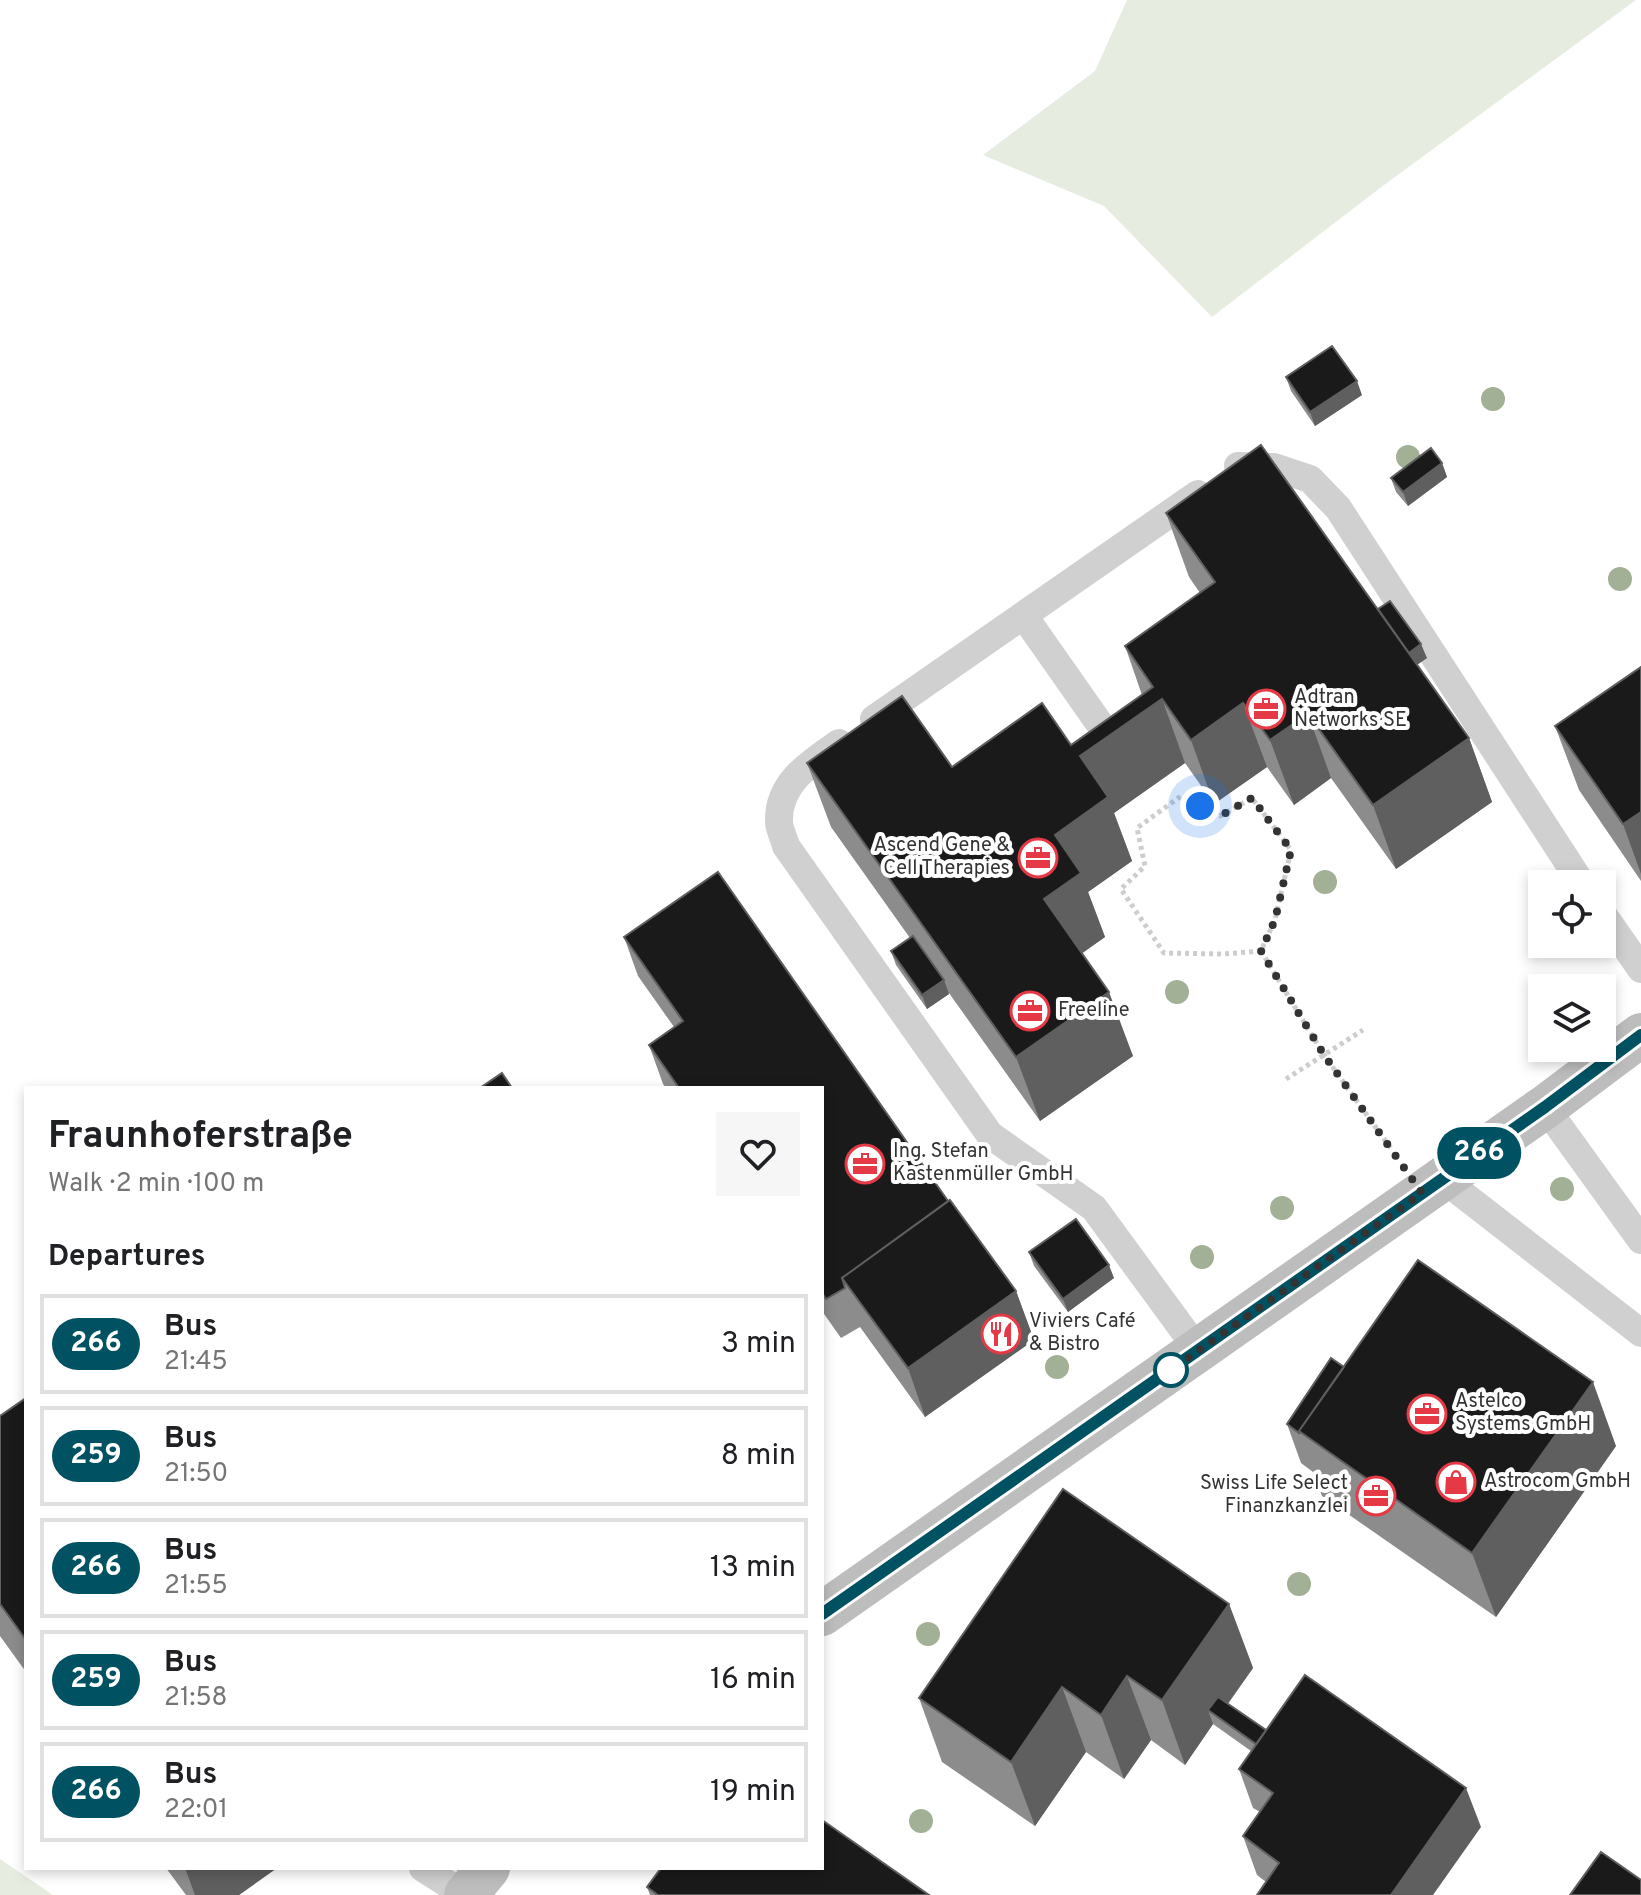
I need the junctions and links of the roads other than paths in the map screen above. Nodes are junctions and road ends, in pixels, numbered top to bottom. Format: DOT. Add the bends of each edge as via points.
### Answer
graph roads {
  1 [pos="1024,616"];
  2 [pos="1134,773"];
  3 [pos="1573,870"];
  4 [pos="1616,933"];
  5 [pos="1641,969"];
  6 [pos="1641,1035"];
  7 [pos="1545,1107"];
  8 [pos="1433,1186"];
  9 [pos="1641,1240"];
  10 [pos="1641,1333"];
  11 [pos="1198,1350"];
  12 [pos="824,1613"];
  13 [pos="426,1870"];
  14 [pos="486,1870"];
  15 [pos="466,1895"];
  1 -- 2 [label="lane"];
  1 -- 3 [label="lane" via="1237,466 1274,467 1310,479 1338,508"];
  1 -- 11 [label="lane" via="802,768 784,793 779,821 786,846 990,1135 1094,1208"];
  4 -- 5 [label="lane"];
  6 -- 7 [label="street"];
  7 -- 8 [label="street"];
  7 -- 9 [label="lane"];
  8 -- 10 [label="lane"];
  8 -- 11 [label="street"];
  11 -- 12 [label="street"];
  13 -- 15 [label="lane"];
  14 -- 15 [label="street"];
}
